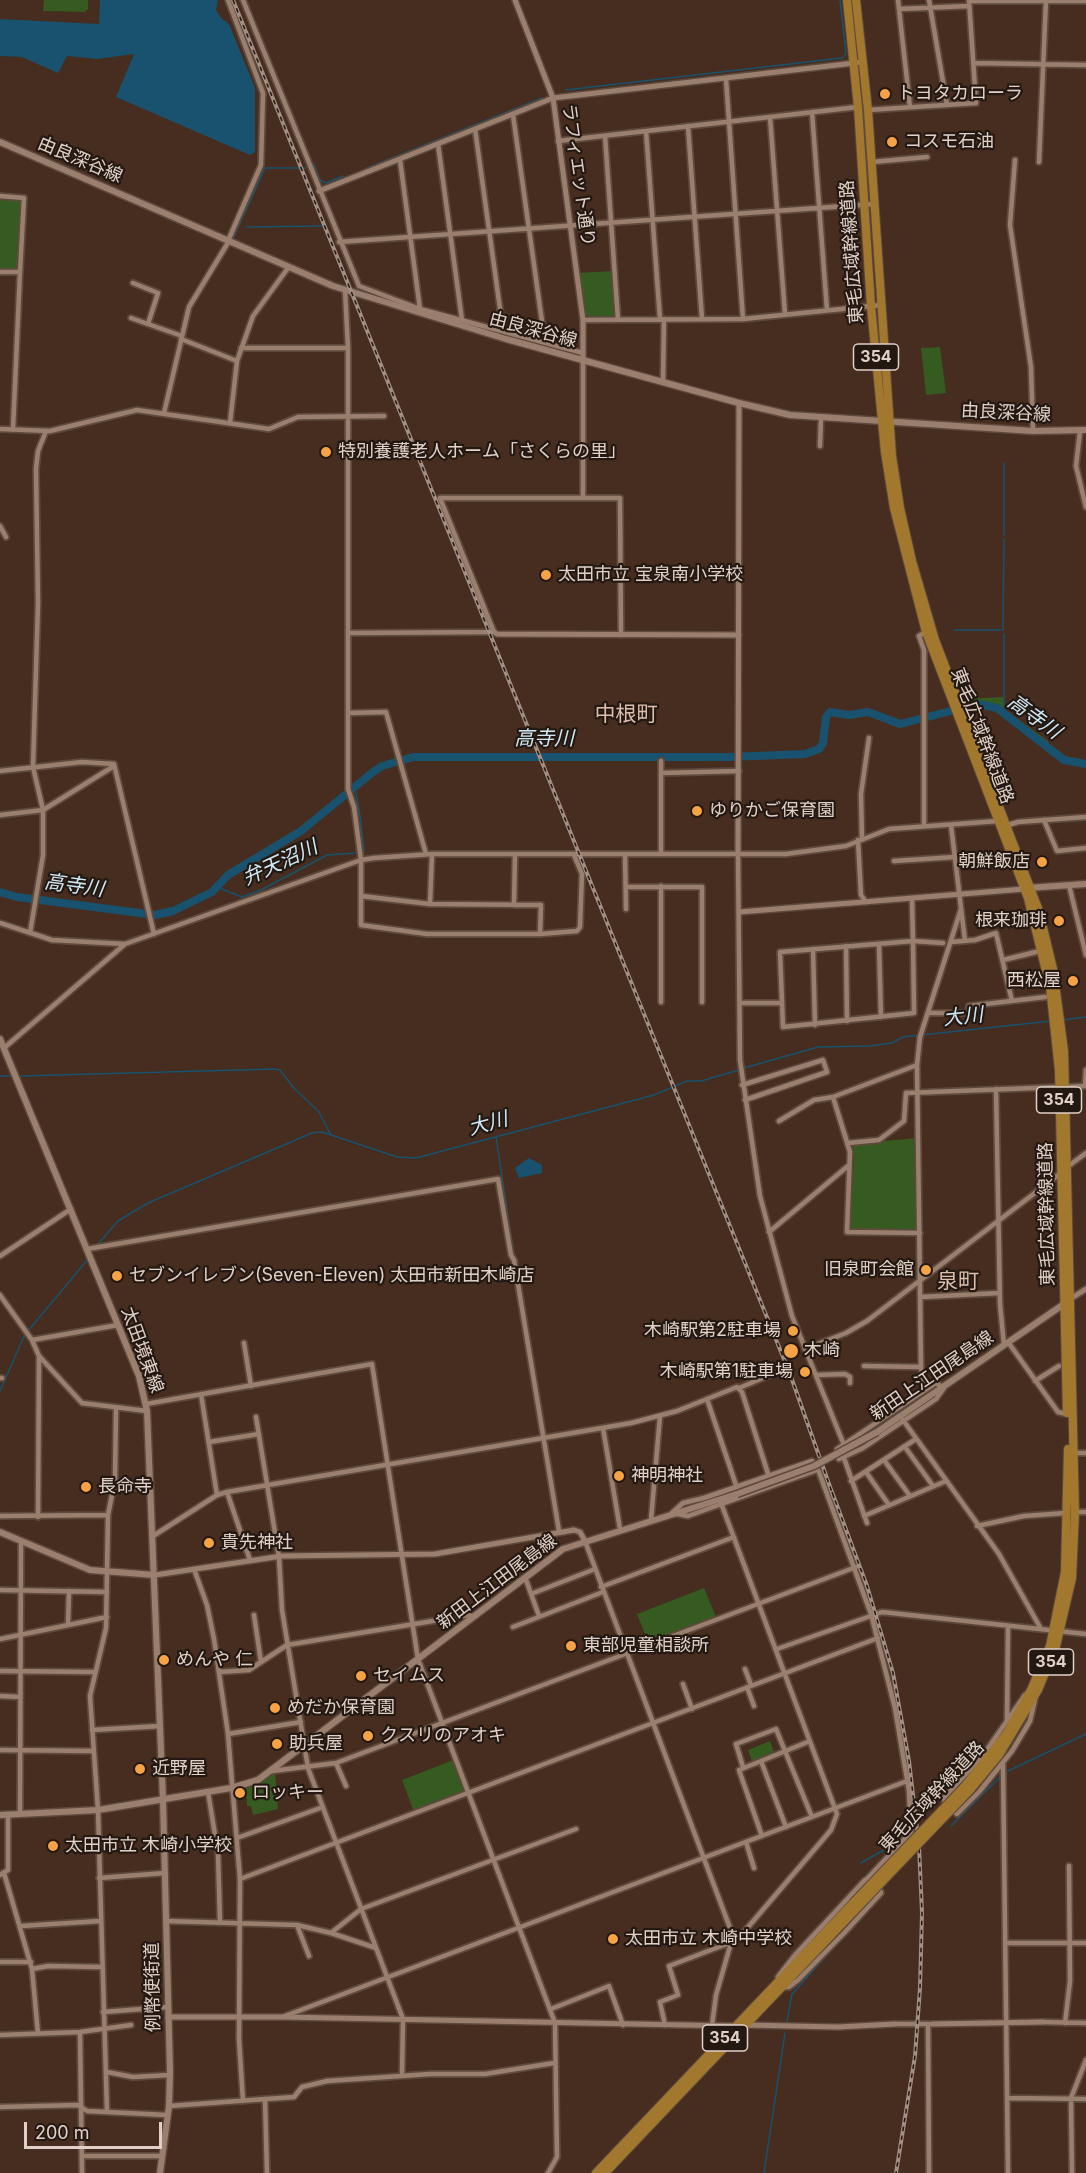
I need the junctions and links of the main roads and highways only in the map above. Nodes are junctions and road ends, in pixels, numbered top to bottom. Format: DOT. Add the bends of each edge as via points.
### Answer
graph roads {
  1 [pos="847,0"];
  2 [pos="856,0"];
  3 [pos="858,62"];
  4 [pos="0,142"];
  5 [pos="886,421"];
  6 [pos="1083,431"];
  7 [pos="958,707"];
  8 [pos="1086,884"];
  9 [pos="1028,888"];
  10 [pos="0,1039"];
  11 [pos="2,1048"];
  12 [pos="1064,1170"];
  13 [pos="1070,1299"];
  14 [pos="1063,1305"];
  15 [pos="1071,1513"];
  16 [pos="0,1532"];
  17 [pos="155,1575"];
  18 [pos="163,1800"];
  19 [pos="0,1815"];
  20 [pos="779,1986"];
  21 [pos="160,2173"];
  22 [pos="596,2173"];
  23 [pos="605,2173"];
  1 -- 3 [label="highway, 東毛広域幹線道路 / 354"];
  2 -- 3 [label="highway, 東毛広域幹線道路 / 354"];
  3 -- 5 [label="highway, 東毛広域幹線道路 / 354" via="871,306"];
  3 -- 5 [label="highway, 東毛広域幹線道路 / 354" via="872,162"];
  4 -- 5 [label="main road, 由良深谷線" via="288,267 392,306 790,415"];
  5 -- 6 [label="main road, 由良深谷線"];
  5 -- 7 [label="highway, 東毛広域幹線道路 / 354" via="912,561"];
  5 -- 7 [label="highway, 東毛広域幹線道路 / 354" via="892,498 926,632"];
  7 -- 9 [label="highway, 東毛広域幹線道路 / 354"];
  7 -- 9 [label="highway, 東毛広域幹線道路 / 354" via="1008,825"];
  8 -- 9 [label="main road"];
  9 -- 12 [label="highway, 東毛広域幹線道路 / 354" via="1048,946 1059,1028"];
  10 -- 11 [label="main road, 太田境東線"];
  11 -- 17 [label="main road, 太田境東線" via="139,1376 146,1407"];
  12 -- 13 [label="highway, 東毛広域幹線道路 / 354"];
  12 -- 14 [label="highway, 東毛広域幹線道路 / 354"];
  13 -- 14 [label="main road, 新田上江田尾島線"];
  13 -- 15 [label="highway, 東毛広域幹線道路 / 354" via="1074,1482"];
  14 -- 15 [label="highway, 東毛広域幹線道路 / 354"];
  14 -- 18 [label="main road, 新田上江田尾島線, bridge" via="877,1432 814,1466 563,1549 252,1783"];
  15 -- 20 [label="highway, 東毛広域幹線道路 / 354, bridge" via="1072,1578 1058,1631 1033,1693 999,1755"];
  16 -- 17 [label="main road" via="81,1568"];
  17 -- 18 [label="main road, 太田境東線"];
  18 -- 19 [label="main road, 新田上江田尾島線" via="98,1810"];
  18 -- 21 [label="main road, 例幣使街道" via="170,2075"];
  20 -- 22 [label="highway, 東毛広域幹線道路 / 354" via="735,2026"];
  20 -- 23 [label="highway, 東毛広域幹線道路 / 354"];
}
